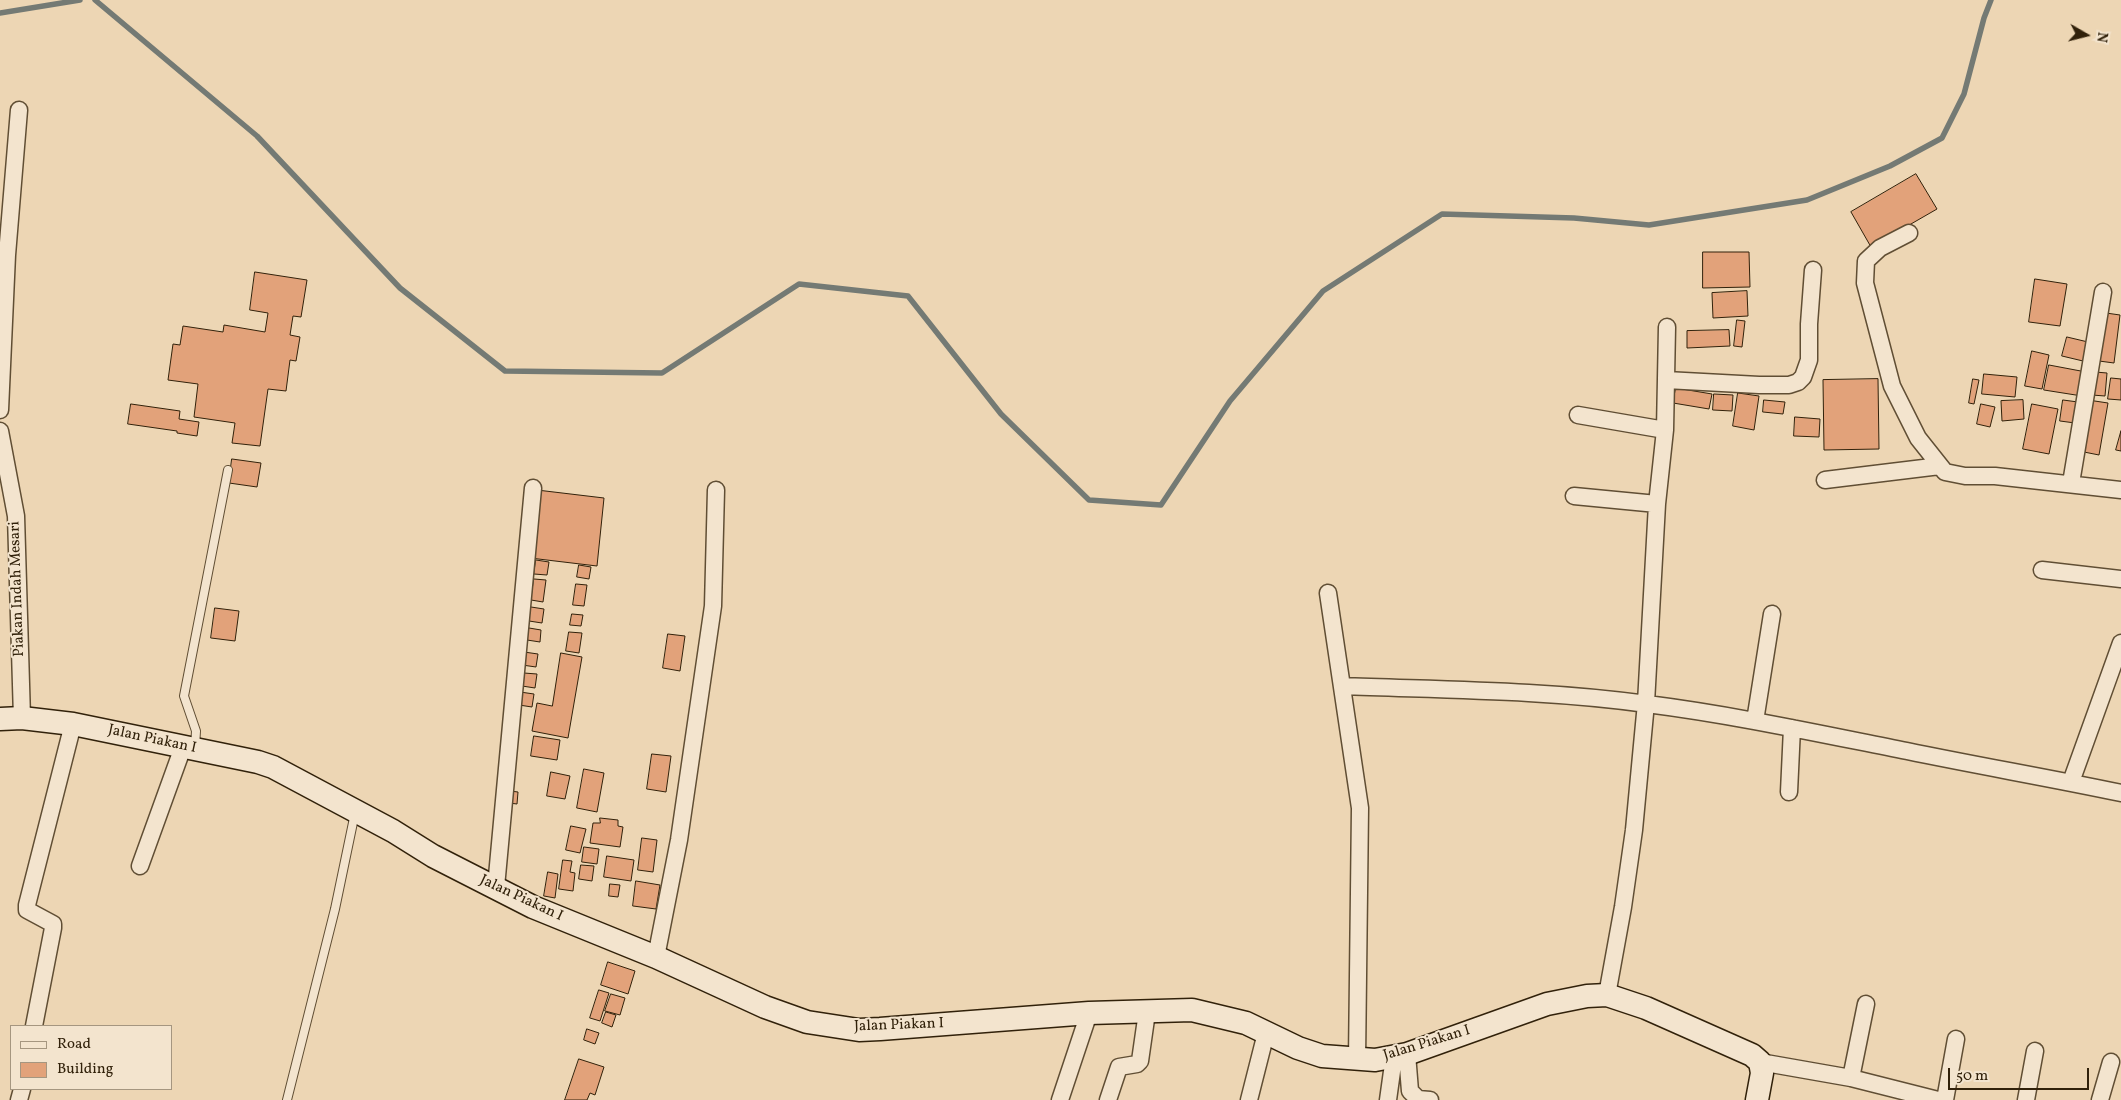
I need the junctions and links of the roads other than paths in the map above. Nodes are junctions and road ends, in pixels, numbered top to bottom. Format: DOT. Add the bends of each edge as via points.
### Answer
graph roads {
  1 [pos="19,110"];
  2 [pos="16,143"];
  3 [pos="0,150"];
  4 [pos="1909,234"];
  5 [pos="3,256"];
  6 [pos="1813,270"];
  7 [pos="2103,292"];
  8 [pos="1668,327"];
  9 [pos="1666,380"];
  10 [pos="0,410"];
  11 [pos="1578,415"];
  12 [pos="1665,430"];
  13 [pos="0,431"];
  14 [pos="1940,466"];
  15 [pos="228,470"];
  16 [pos="1825,480"];
  17 [pos="2071,483"];
  18 [pos="533,488"];
  19 [pos="716,490"];
  20 [pos="2121,490"];
  21 [pos="1574,496"];
  22 [pos="1656,504"];
  23 [pos="2042,570"];
  24 [pos="2121,579"];
  25 [pos="1328,593"];
  26 [pos="1772,614"];
  27 [pos="2121,643"];
  28 [pos="1342,686"];
  29 [pos="1646,703"];
  30 [pos="11,719"];
  31 [pos="1755,721"];
  32 [pos="72,724"];
  33 [pos="1792,728"];
  34 [pos="189,748"];
  35 [pos="2072,782"];
  36 [pos="1788,792"];
  37 [pos="2121,793"];
  38 [pos="356,811"];
  39 [pos="140,866"];
  40 [pos="496,887"];
  41 [pos="656,957"];
  42 [pos="1607,995"];
  43 [pos="1866,1004"];
  44 [pos="1146,1012"];
  45 [pos="1088,1013"];
  46 [pos="34,1025"];
  47 [pos="1266,1033"];
  48 [pos="1956,1039"];
  49 [pos="2035,1051"];
  50 [pos="1400,1055"];
  51 [pos="1357,1060"];
  52 [pos="1760,1062"];
  53 [pos="2111,1062"];
  54 [pos="1851,1078"];
  55 [pos="287,1100"];
  56 [pos="1060,1100"];
  57 [pos="1108,1100"];
  58 [pos="1249,1100"];
  59 [pos="1388,1100"];
  60 [pos="1430,1100"];
  61 [pos="1757,1100"];
  62 [pos="1938,1100"];
  63 [pos="1945,1100"];
  64 [pos="2026,1100"];
  65 [pos="2100,1100"];
  1 -- 2 [label="street"];
  2 -- 3 [label="street"];
  2 -- 5 [label="street"];
  4 -- 14 [label="street" via="1880,248 1866,261 1865,283 1892,386 1918,438"];
  5 -- 10 [label="street"];
  6 -- 9 [label="street" via="1809,360 1798,382 1760,385"];
  7 -- 17 [label="street"];
  8 -- 9 [label="street"];
  9 -- 12 [label="street"];
  11 -- 12 [label="street"];
  12 -- 22 [label="street"];
  13 -- 30 [label="street, Piakan Indah Mesari" via="16,516"];
  14 -- 16 [label="street"];
  14 -- 17 [label="street" via="1949,474"];
  15 -- 34 [label="lane" via="184,696 196,732"];
  17 -- 20 [label="street"];
  18 -- 40 [label="street"];
  19 -- 41 [label="street" via="713,606 679,840"];
  21 -- 22 [label="street"];
  22 -- 29 [label="street"];
  23 -- 24 [label="street"];
  25 -- 28 [label="street"];
  26 -- 31 [label="street"];
  27 -- 35 [label="street"];
  28 -- 29 [label="street" via="1538,694"];
  28 -- 51 [label="street" via="1360,808"];
  29 -- 31 [label="street"];
  29 -- 42 [label="street" via="1634,830"];
  30 -- 32 [label="street, Jalan Piakan I"];
  31 -- 33 [label="street"];
  32 -- 34 [label="street, Jalan Piakan I"];
  32 -- 46 [label="street" via="27,904 27,910 53,924"];
  33 -- 35 [label="street"];
  33 -- 36 [label="street"];
  34 -- 38 [label="street, Jalan Piakan I" via="273,767"];
  34 -- 39 [label="street"];
  35 -- 37 [label="street"];
  38 -- 40 [label="street, Jalan Piakan I" via="433,856"];
  38 -- 55 [label="lane" via="335,910"];
  40 -- 41 [label="street, Jalan Piakan I" via="533,906"];
  41 -- 45 [label="street, Jalan Piakan I" via="765,1007 807,1022 852,1029 920,1027"];
  42 -- 50 [label="street, Jalan Piakan I" via="1547,1004"];
  42 -- 52 [label="street, Jalan Piakan I" via="1669,1018 1752,1055"];
  43 -- 54 [label="street"];
  44 -- 45 [label="street, Jalan Piakan I"];
  44 -- 47 [label="street, Jalan Piakan I" via="1192,1010 1246,1023"];
  44 -- 57 [label="street" via="1140,1061 1119,1067"];
  45 -- 56 [label="street"];
  47 -- 51 [label="street, Jalan Piakan I" via="1322,1056"];
  47 -- 58 [label="street"];
  48 -- 63 [label="street"];
  49 -- 64 [label="street"];
  50 -- 51 [label="street, Jalan Piakan I"];
  50 -- 59 [label="street"];
  50 -- 60 [label="street" via="1410,1091 1418,1099"];
  52 -- 54 [label="street"];
  52 -- 61 [label="street" via="1762,1073"];
  53 -- 65 [label="street"];
  54 -- 62 [label="street"];
}
